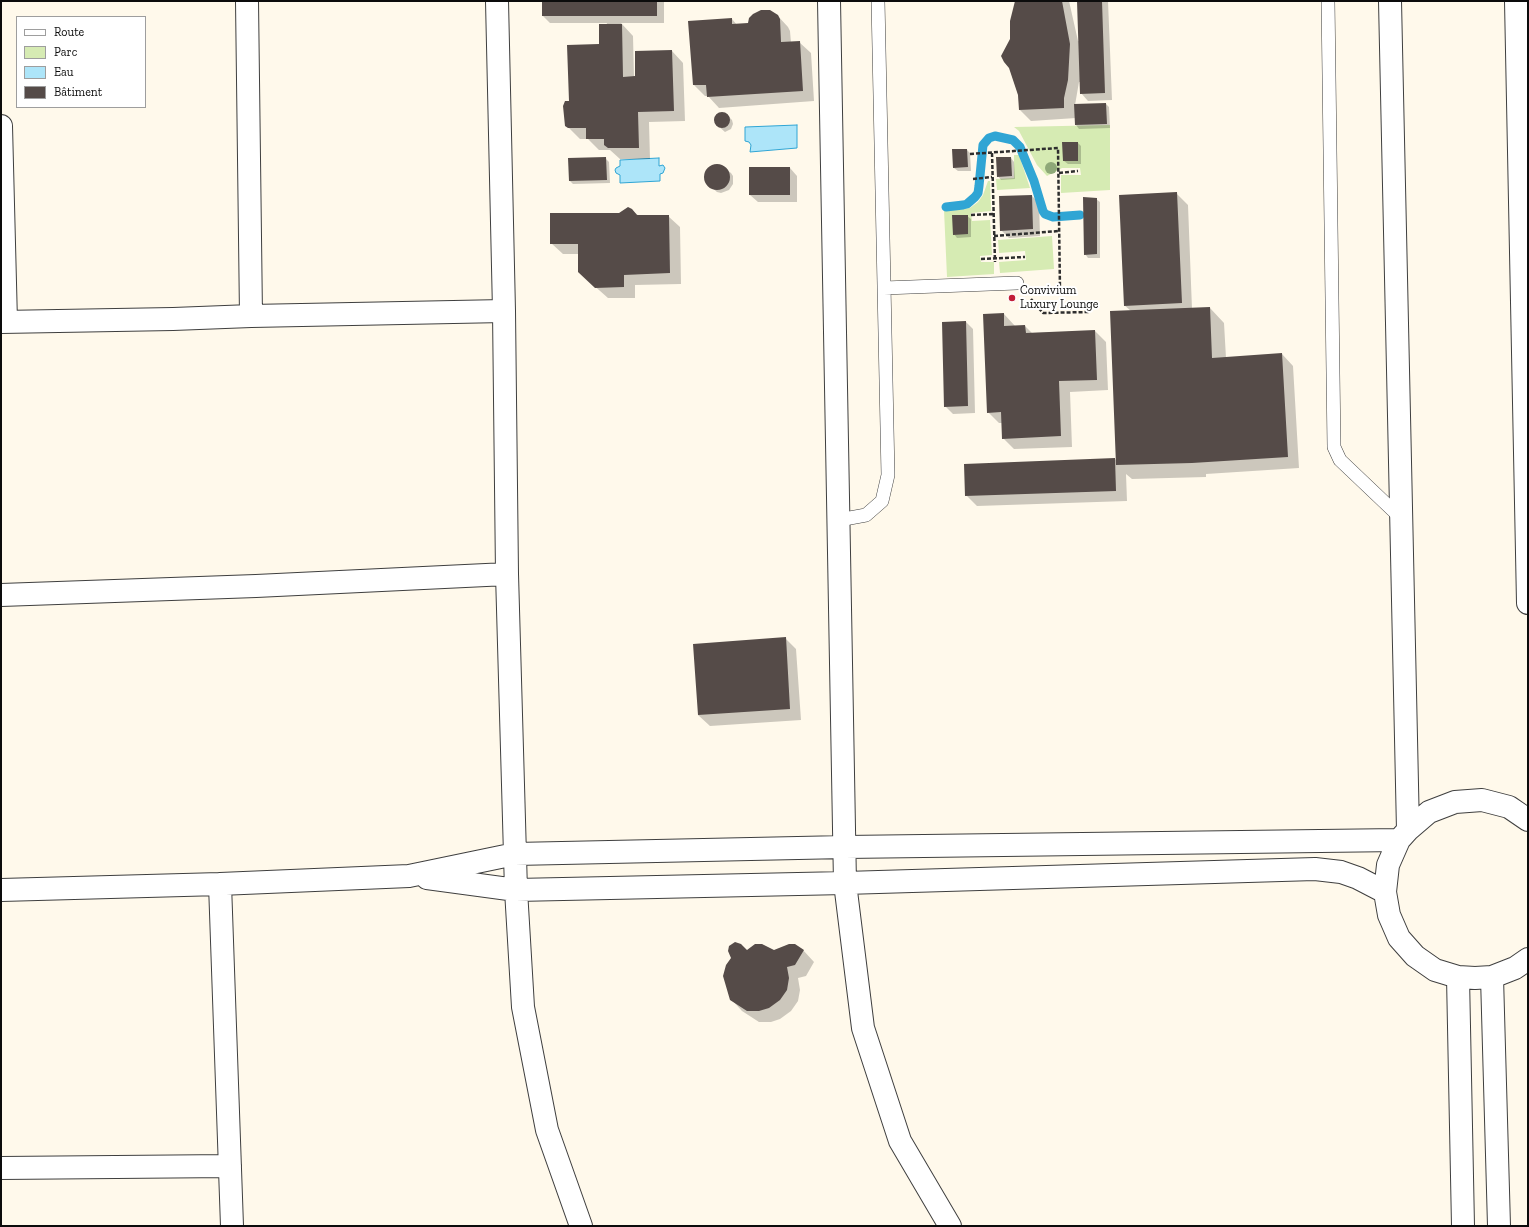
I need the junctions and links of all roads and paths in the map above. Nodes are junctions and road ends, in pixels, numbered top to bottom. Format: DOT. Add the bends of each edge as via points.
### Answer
graph roads {
  1 [pos="247,1"];
  2 [pos="497,1"];
  3 [pos="829,1"];
  4 [pos="878,1"];
  5 [pos="1328,1"];
  6 [pos="1390,1"];
  7 [pos="1516,1"];
  8 [pos="1,126"];
  9 [pos="992,153"];
  10 [pos="970,154"];
  11 [pos="1078,171"];
  12 [pos="1059,173"];
  13 [pos="992,177"];
  14 [pos="973,179"];
  15 [pos="993,214"];
  16 [pos="971,215"];
  17 [pos="1059,231"];
  18 [pos="994,236"];
  19 [pos="1025,257"];
  20 [pos="981,259"];
  21 [pos="994,259"];
  22 [pos="1017,283"];
  23 [pos="995,284"];
  24 [pos="884,288"];
  25 [pos="1060,290"];
  26 [pos="1029,298"];
  27 [pos="504,311"];
  28 [pos="1089,312"];
  29 [pos="251,316"];
  30 [pos="4,322"];
  31 [pos="1527,511"];
  32 [pos="1401,518"];
  33 [pos="839,520"];
  34 [pos="507,574"];
  35 [pos="1,596"];
  36 [pos="1528,603"];
  37 [pos="1528,820"];
  38 [pos="1403,835"];
  39 [pos="844,847"];
  40 [pos="515,854"];
  41 [pos="410,876"];
  42 [pos="845,883"];
  43 [pos="220,884"];
  44 [pos="1,890"];
  45 [pos="516,890"];
  46 [pos="1385,892"];
  47 [pos="1528,959"];
  48 [pos="1458,977"];
  49 [pos="1492,977"];
  50 [pos="230,1166"];
  51 [pos="1,1168"];
  52 [pos="232,1226"];
  53 [pos="581,1226"];
  54 [pos="950,1226"];
  55 [pos="1463,1226"];
  56 [pos="1499,1226"];
  1 -- 29 [label="street"];
  2 -- 27 [label="street"];
  3 -- 33 [label="street"];
  4 -- 24 [label="lane"];
  5 -- 32 [label="lane" via="1334,447 1340,460"];
  6 -- 32 [label="street"];
  7 -- 31 [label="street"];
  8 -- 30 [label="street"];
  9 -- 10 [label="path"];
  9 -- 12 [label="path" via="1058,148"];
  9 -- 13 [label="path"];
  11 -- 12 [label="path"];
  12 -- 17 [label="path"];
  13 -- 14 [label="path"];
  13 -- 15 [label="path"];
  15 -- 16 [label="path"];
  15 -- 18 [label="path"];
  17 -- 18 [label="path"];
  17 -- 25 [label="path"];
  18 -- 21 [label="path"];
  19 -- 21 [label="path"];
  20 -- 21 [label="path"];
  21 -- 23 [label="path"];
  22 -- 23 [label="lane"];
  23 -- 24 [label="lane"];
  24 -- 33 [label="lane" via="888,475 882,501 866,515"];
  26 -- 28 [label="path" via="1043,313"];
  27 -- 29 [label="street"];
  27 -- 34 [label="street"];
  29 -- 30 [label="street"];
  31 -- 36 [label="street"];
  32 -- 38 [label="street"];
  33 -- 39 [label="street"];
  34 -- 35 [label="street"];
  34 -- 40 [label="street"];
  37 -- 38 [label="street" via="1509,807 1482,800 1455,802 1429,812"];
  38 -- 39 [label="street"];
  38 -- 46 [label="street" via="1388,865"];
  39 -- 40 [label="street"];
  39 -- 42 [label="street"];
  40 -- 41 [label="street"];
  40 -- 45 [label="street"];
  41 -- 43 [label="street"];
  41 -- 45 [label="street"];
  42 -- 45 [label="street"];
  42 -- 46 [label="street" via="1316,870 1341,872"];
  42 -- 54 [label="street" via="863,1028 900,1141"];
  43 -- 44 [label="street"];
  43 -- 50 [label="street"];
  45 -- 53 [label="street" via="523,1007 547,1130"];
  46 -- 48 [label="street" via="1389,916 1399,938 1409,950 1435,970"];
  47 -- 49 [label="street" via="1515,968"];
  48 -- 49 [label="street"];
  48 -- 55 [label="street"];
  49 -- 56 [label="street"];
  50 -- 51 [label="street"];
  50 -- 52 [label="street"];
}
